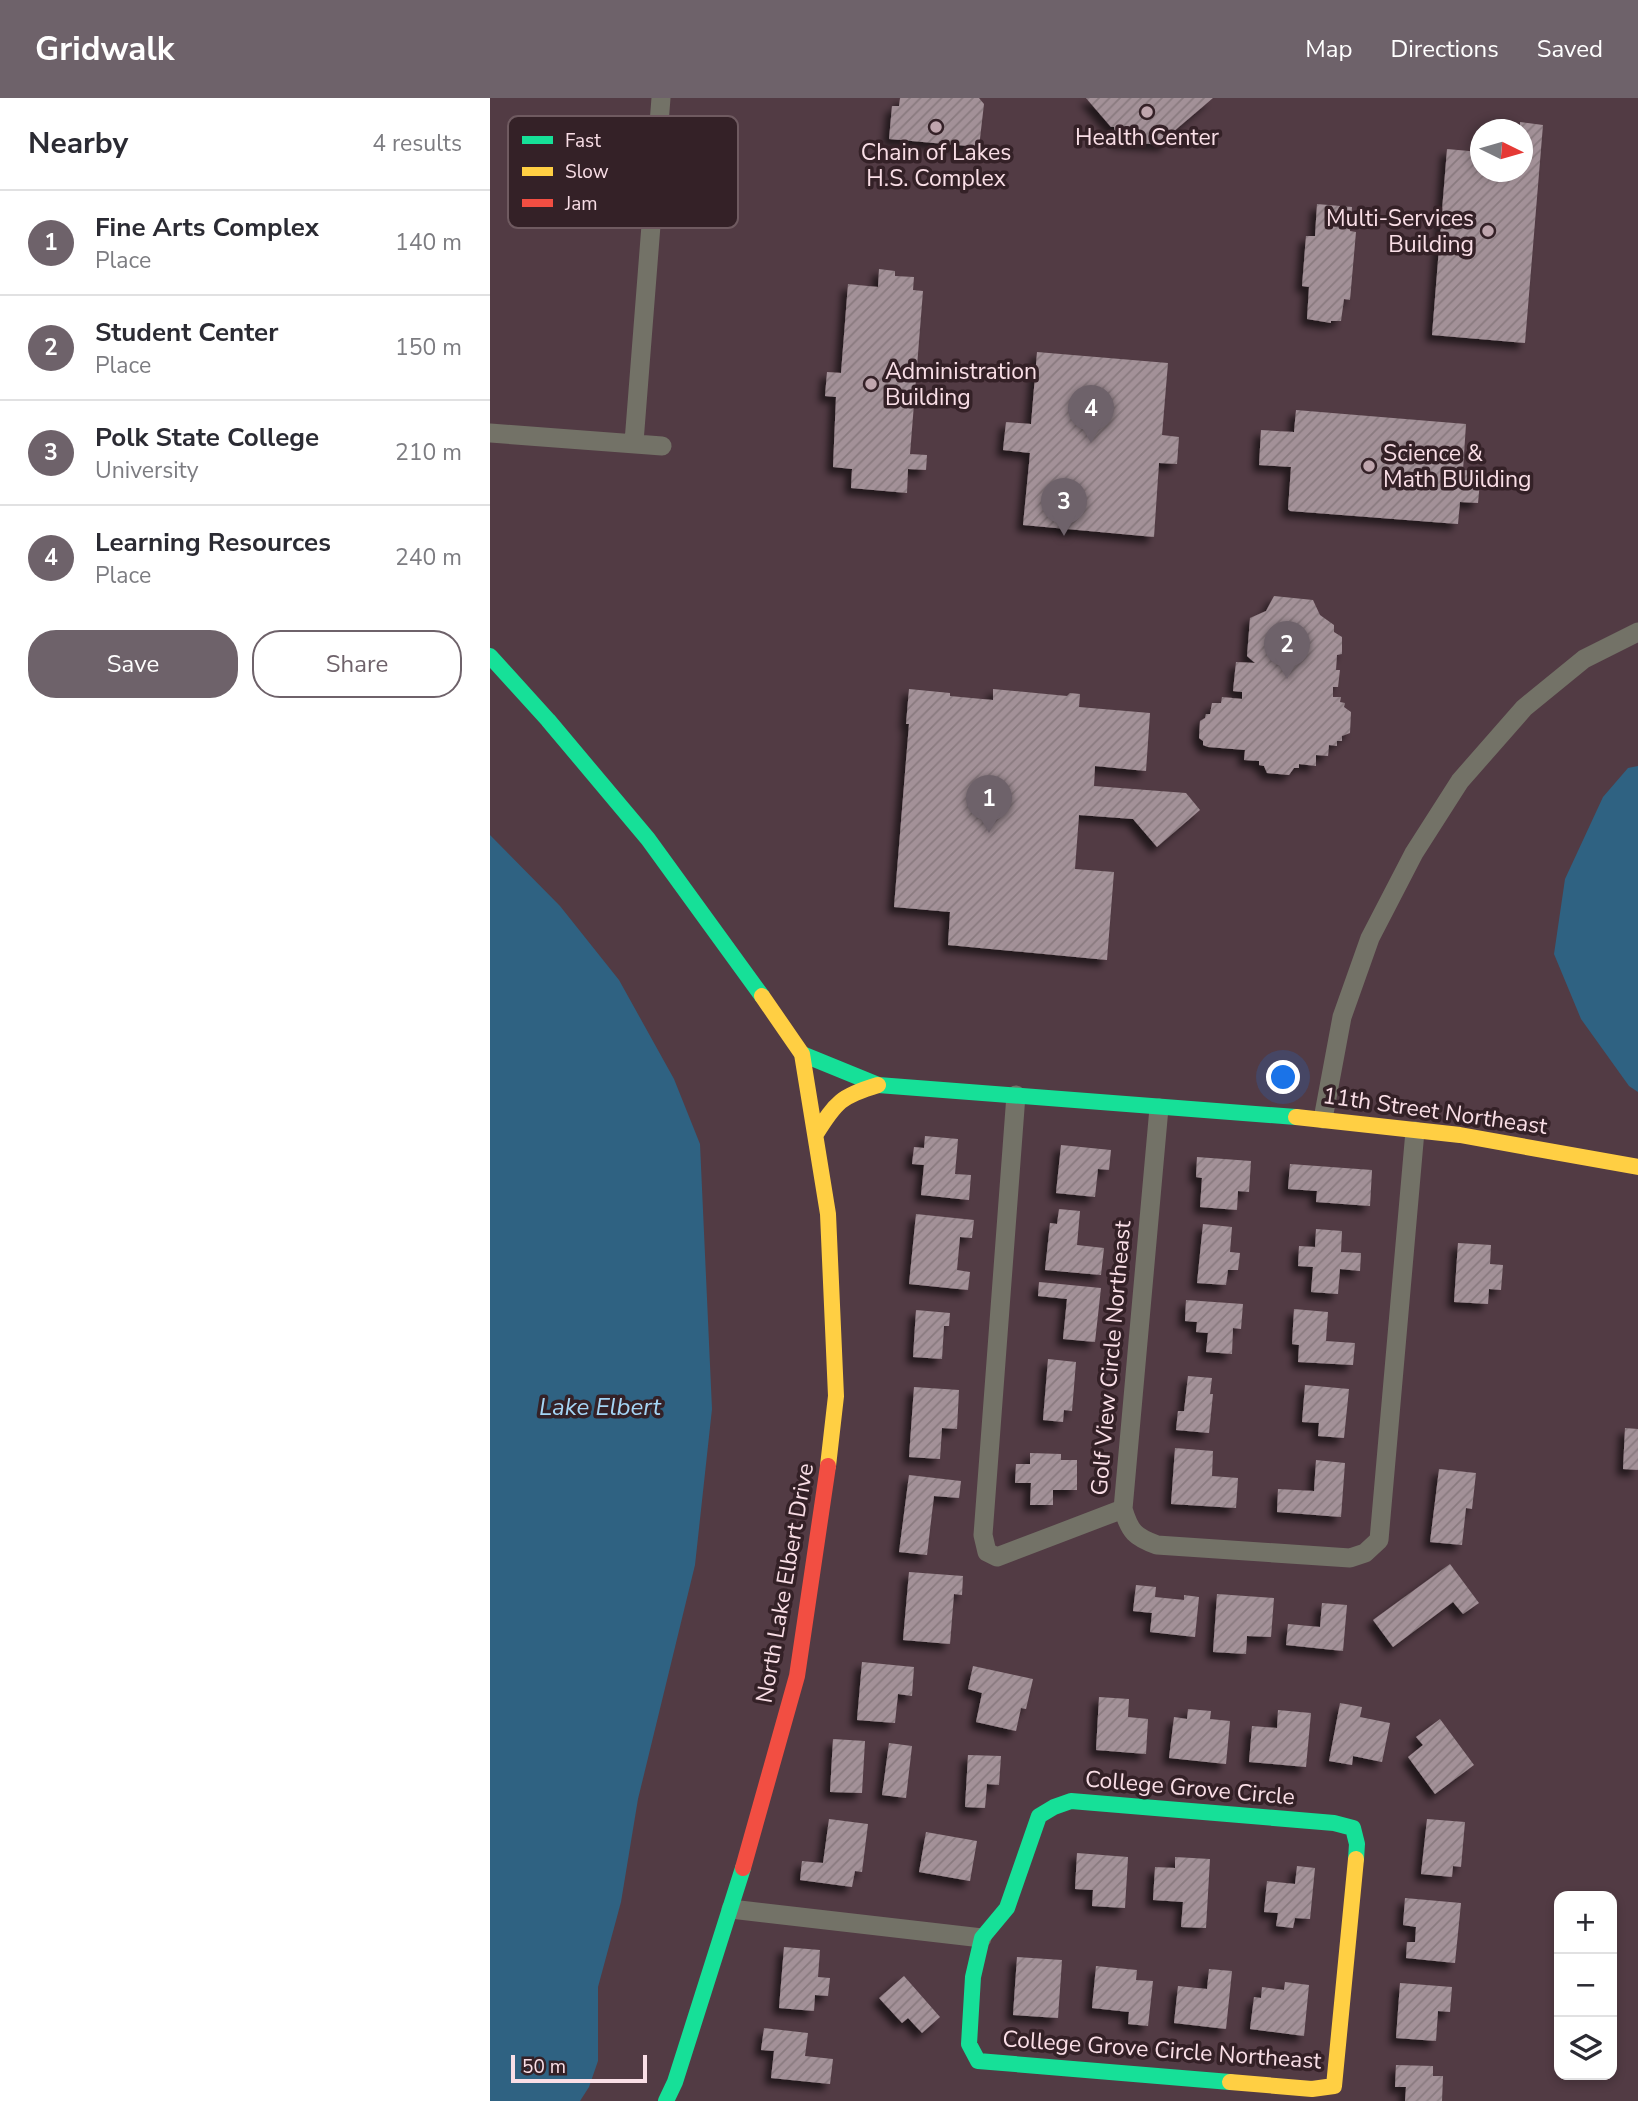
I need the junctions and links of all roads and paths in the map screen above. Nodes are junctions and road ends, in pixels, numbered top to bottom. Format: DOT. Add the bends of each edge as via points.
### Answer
graph roads {
  1 [pos="661,98"];
  2 [pos="660,116"];
  3 [pos="651,228"];
  4 [pos="490,433"];
  5 [pos="634,442"];
  6 [pos="662,446"];
  7 [pos="1638,632"];
  8 [pos="490,656"];
  9 [pos="802,1054"];
  10 [pos="878,1086"];
  11 [pos="1016,1095"];
  12 [pos="1158,1108"];
  13 [pos="1323,1119"];
  14 [pos="1415,1131"];
  15 [pos="816,1134"];
  16 [pos="1638,1167"];
  17 [pos="1122,1509"];
  18 [pos="731,1909"];
  19 [pos="1351,1909"];
  20 [pos="982,1938"];
  21 [pos="666,2101"];
  1 -- 2 [label="street"];
  3 -- 5 [label="street"];
  4 -- 5 [label="street"];
  5 -- 6 [label="street"];
  7 -- 13 [label="street" via="1584,659 1524,708 1460,781 1414,853 1370,938 1342,1017"];
  8 -- 9 [label="street" via="648,839"];
  9 -- 10 [label="street, 11th Street Northeast"];
  9 -- 15 [label="street, North Lake Elbert Drive"];
  10 -- 11 [label="street, 11th Street Northeast"];
  10 -- 15 [label="street" via="848,1094 834,1105"];
  11 -- 12 [label="street, 11th Street Northeast"];
  11 -- 17 [label="street" via="983,1535 987,1552 997,1557"];
  12 -- 13 [label="street, 11th Street Northeast"];
  12 -- 17 [label="street, Golf View Circle Northeast"];
  13 -- 14 [label="street, 11th Street Northeast"];
  14 -- 16 [label="street, 11th Street Northeast"];
  14 -- 17 [label="street, Golf View Circle Northeast" via="1379,1540 1365,1553 1350,1558 1157,1545 1129,1528"];
  15 -- 18 [label="street, North Lake Elbert Drive" via="824,1181 835,1338 836,1396 825,1497 797,1676"];
  18 -- 20 [label="street"];
  18 -- 21 [label="street, North Lake Elbert Drive"];
  19 -- 20 [label="street, College Grove Circle" via="1357,1844 1353,1828 1071,1801 1039,1816 1007,1908"];
  19 -- 20 [label="street, College Grove Circle Northeast" via="1334,2086 1312,2089 978,2061 969,2044 973,1977"];
}
